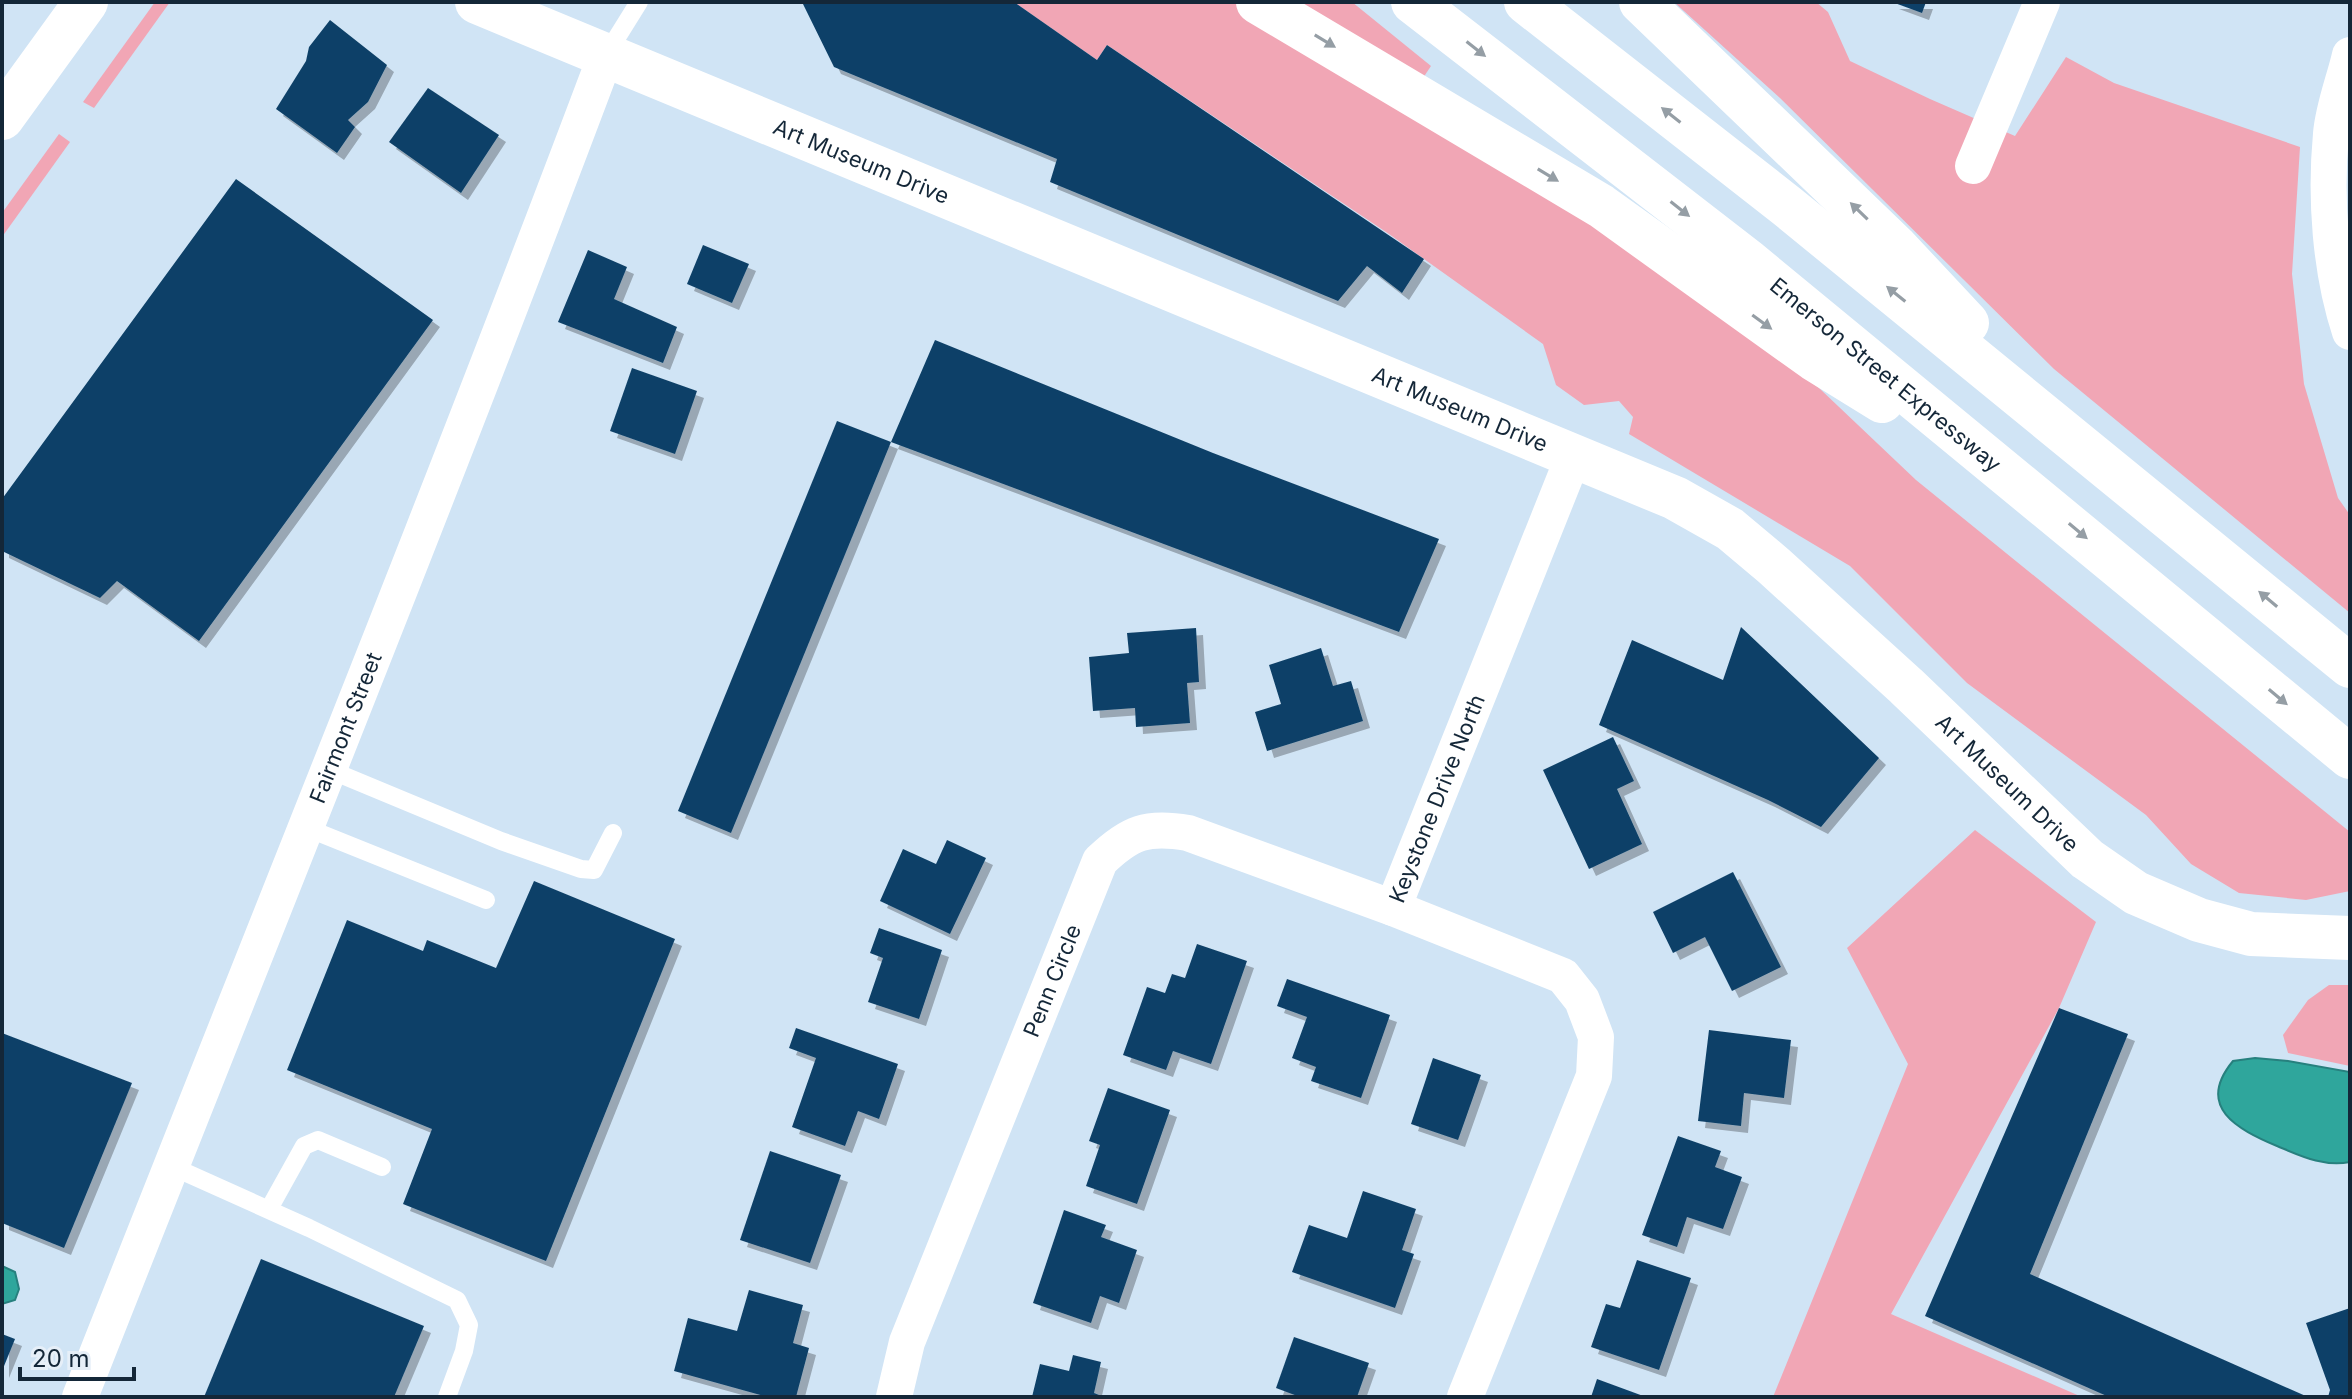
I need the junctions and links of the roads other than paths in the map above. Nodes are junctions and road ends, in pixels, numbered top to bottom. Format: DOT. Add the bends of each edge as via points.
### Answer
graph roads {
  1 [pos="86,2"];
  2 [pos="477,2"];
  3 [pos="639,2"];
  4 [pos="1258,2"];
  5 [pos="1413,2"];
  6 [pos="1526,2"];
  7 [pos="1641,2"];
  8 [pos="2042,2"];
  9 [pos="606,55"];
  10 [pos="2350,55"];
  11 [pos="2,118"];
  12 [pos="1973,166"];
  13 [pos="2350,332"];
  14 [pos="2087,449"];
  15 [pos="1574,455"];
  16 [pos="2043,502"];
  17 [pos="2350,666"];
  18 [pos="2350,757"];
  19 [pos="330,770"];
  20 [pos="307,828"];
  21 [pos="613,833"];
  22 [pos="486,900"];
  23 [pos="1393,908"];
  24 [pos="2350,938"];
  25 [pos="171,1166"];
  26 [pos="382,1167"];
  27 [pos="269,1209"];
  28 [pos="80,1397"];
  29 [pos="447,1397"];
  30 [pos="894,1397"];
  31 [pos="1465,1397"];
  1 -- 11 [label="main road"];
  2 -- 9 [label="main road, Art Museum Drive"];
  3 -- 9 [label="lane"];
  4 -- 16 [label="main road, one-way" via="1601,206 1814,359"];
  5 -- 16 [label="main road, Emerson Street Expressway, one-way" via="1749,262"];
  14 -- 6 [label="main road, one-way"];
  14 -- 7 [label="main road, one-way" via="1895,246"];
  8 -- 12 [label="street"];
  9 -- 15 [label="main road, Art Museum Drive"];
  9 -- 19 [label="street, Fairmont Street"];
  10 -- 13 [label="street" via="2331,132 2330,234"];
  17 -- 14 [label="main road, one-way"];
  15 -- 23 [label="street, Keystone Drive North"];
  15 -- 24 [label="main road, Art Museum Drive" via="1675,498 1730,529 1906,686 2087,859 2136,893 2199,920 2251,934"];
  16 -- 18 [label="main road, Emerson Street Expressway, one-way"];
  19 -- 20 [label="street, Fairmont Street"];
  19 -- 21 [label="lane" via="581,869 594,870"];
  20 -- 22 [label="lane"];
  20 -- 25 [label="street, Fairmont Street"];
  23 -- 30 [label="street, Penn Circle" via="1188,833 1163,829 1116,845 1100,861 907,1342"];
  23 -- 31 [label="street, Keystone Drive North" via="1563,976 1582,1000 1596,1037 1594,1076"];
  25 -- 27 [label="lane"];
  25 -- 28 [label="street, Fairmont Street"];
  26 -- 27 [label="lane" via="318,1140 304,1146"];
  27 -- 29 [label="lane" via="457,1300 469,1325"];
}
